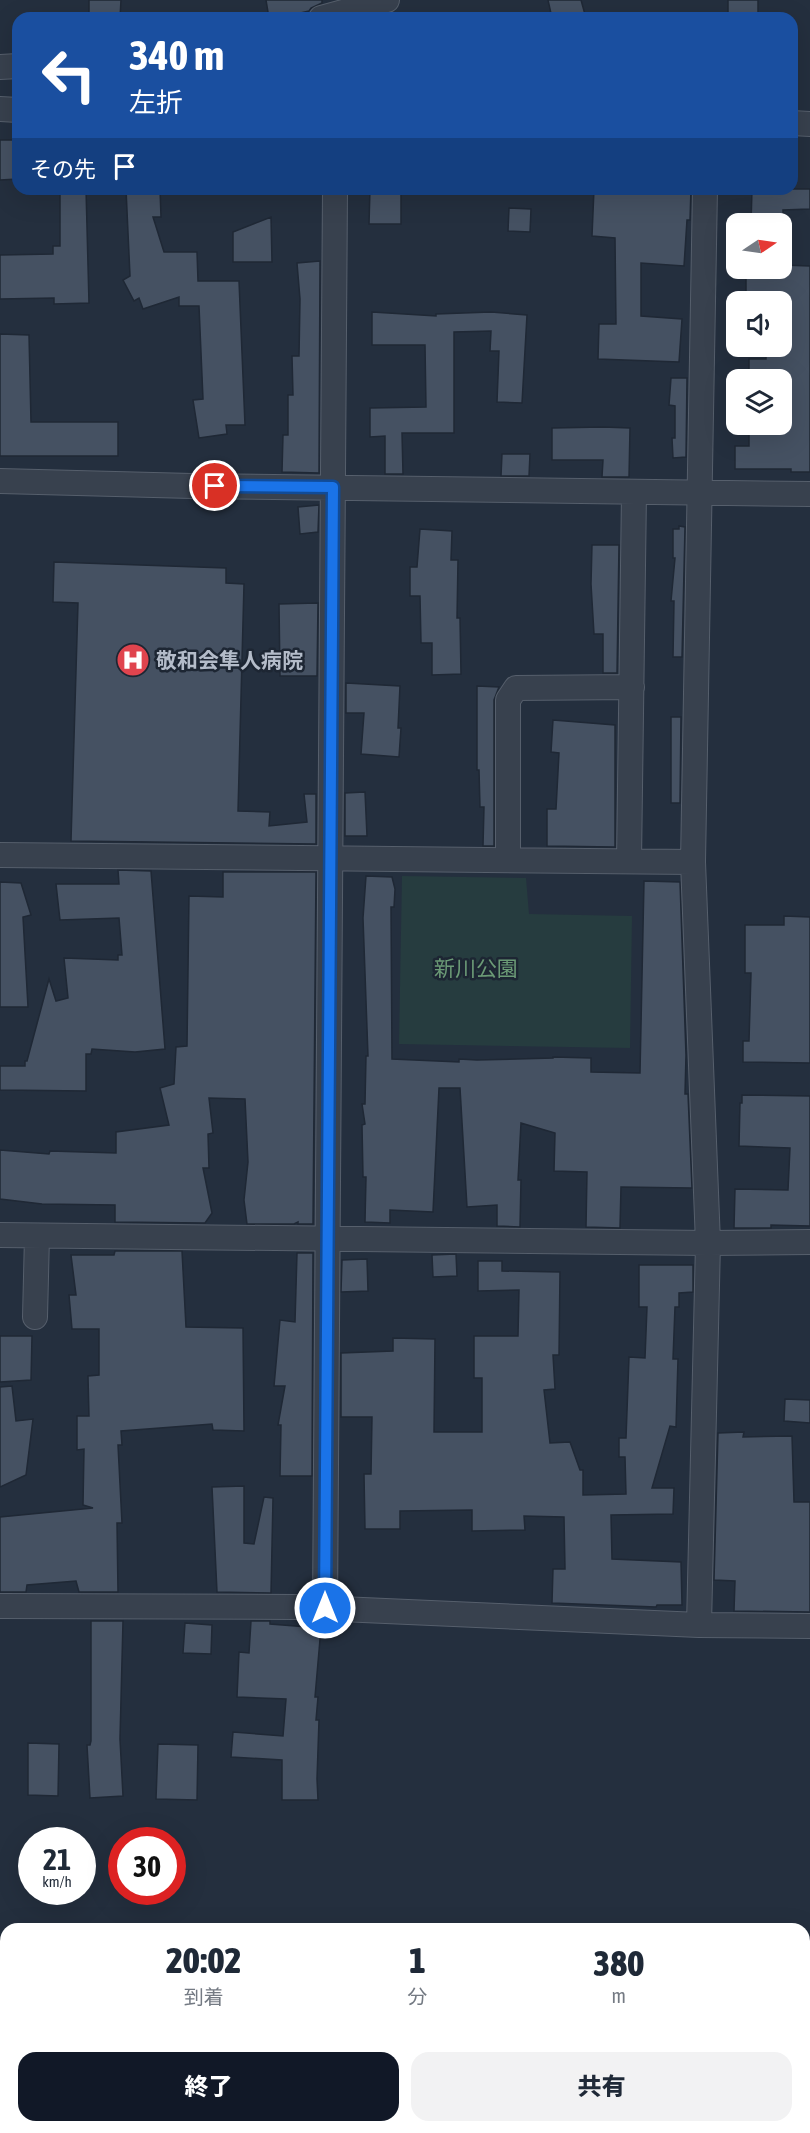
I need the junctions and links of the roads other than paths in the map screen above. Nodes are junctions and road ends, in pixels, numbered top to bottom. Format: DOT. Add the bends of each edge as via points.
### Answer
graph roads {
  1 [pos="387,0"];
  2 [pos="343,12"];
  3 [pos="335,195"];
  4 [pos="705,195"];
  5 [pos="0,481"];
  6 [pos="333,487"];
  7 [pos="634,492"];
  8 [pos="699,493"];
  9 [pos="810,494"];
  10 [pos="632,687"];
  11 [pos="0,855"];
  12 [pos="331,858"];
  13 [pos="508,860"];
  14 [pos="629,861"];
  15 [pos="693,862"];
  16 [pos="0,1235"];
  17 [pos="37,1236"];
  18 [pos="328,1239"];
  19 [pos="810,1242"];
  20 [pos="708,1243"];
  21 [pos="35,1317"];
  22 [pos="0,1605"];
  23 [pos="325,1608"];
  24 [pos="699,1625"];
  25 [pos="810,1626"];
  1 -- 2 [label="street"];
  3 -- 6 [label="street"];
  4 -- 8 [label="street"];
  5 -- 6 [label="street"];
  6 -- 7 [label="street"];
  6 -- 12 [label="street"];
  7 -- 8 [label="street"];
  7 -- 10 [label="street"];
  8 -- 9 [label="street"];
  8 -- 15 [label="street"];
  10 -- 13 [label="street" via="516,688 508,700"];
  10 -- 14 [label="street"];
  11 -- 12 [label="street"];
  12 -- 13 [label="street"];
  12 -- 18 [label="street"];
  13 -- 14 [label="street"];
  14 -- 15 [label="street"];
  15 -- 20 [label="street"];
  16 -- 17 [label="street"];
  17 -- 18 [label="street"];
  17 -- 21 [label="street"];
  18 -- 20 [label="street"];
  18 -- 23 [label="street"];
  19 -- 20 [label="street"];
  20 -- 24 [label="street"];
  22 -- 23 [label="street"];
  23 -- 24 [label="street"];
  24 -- 25 [label="street"];
}
